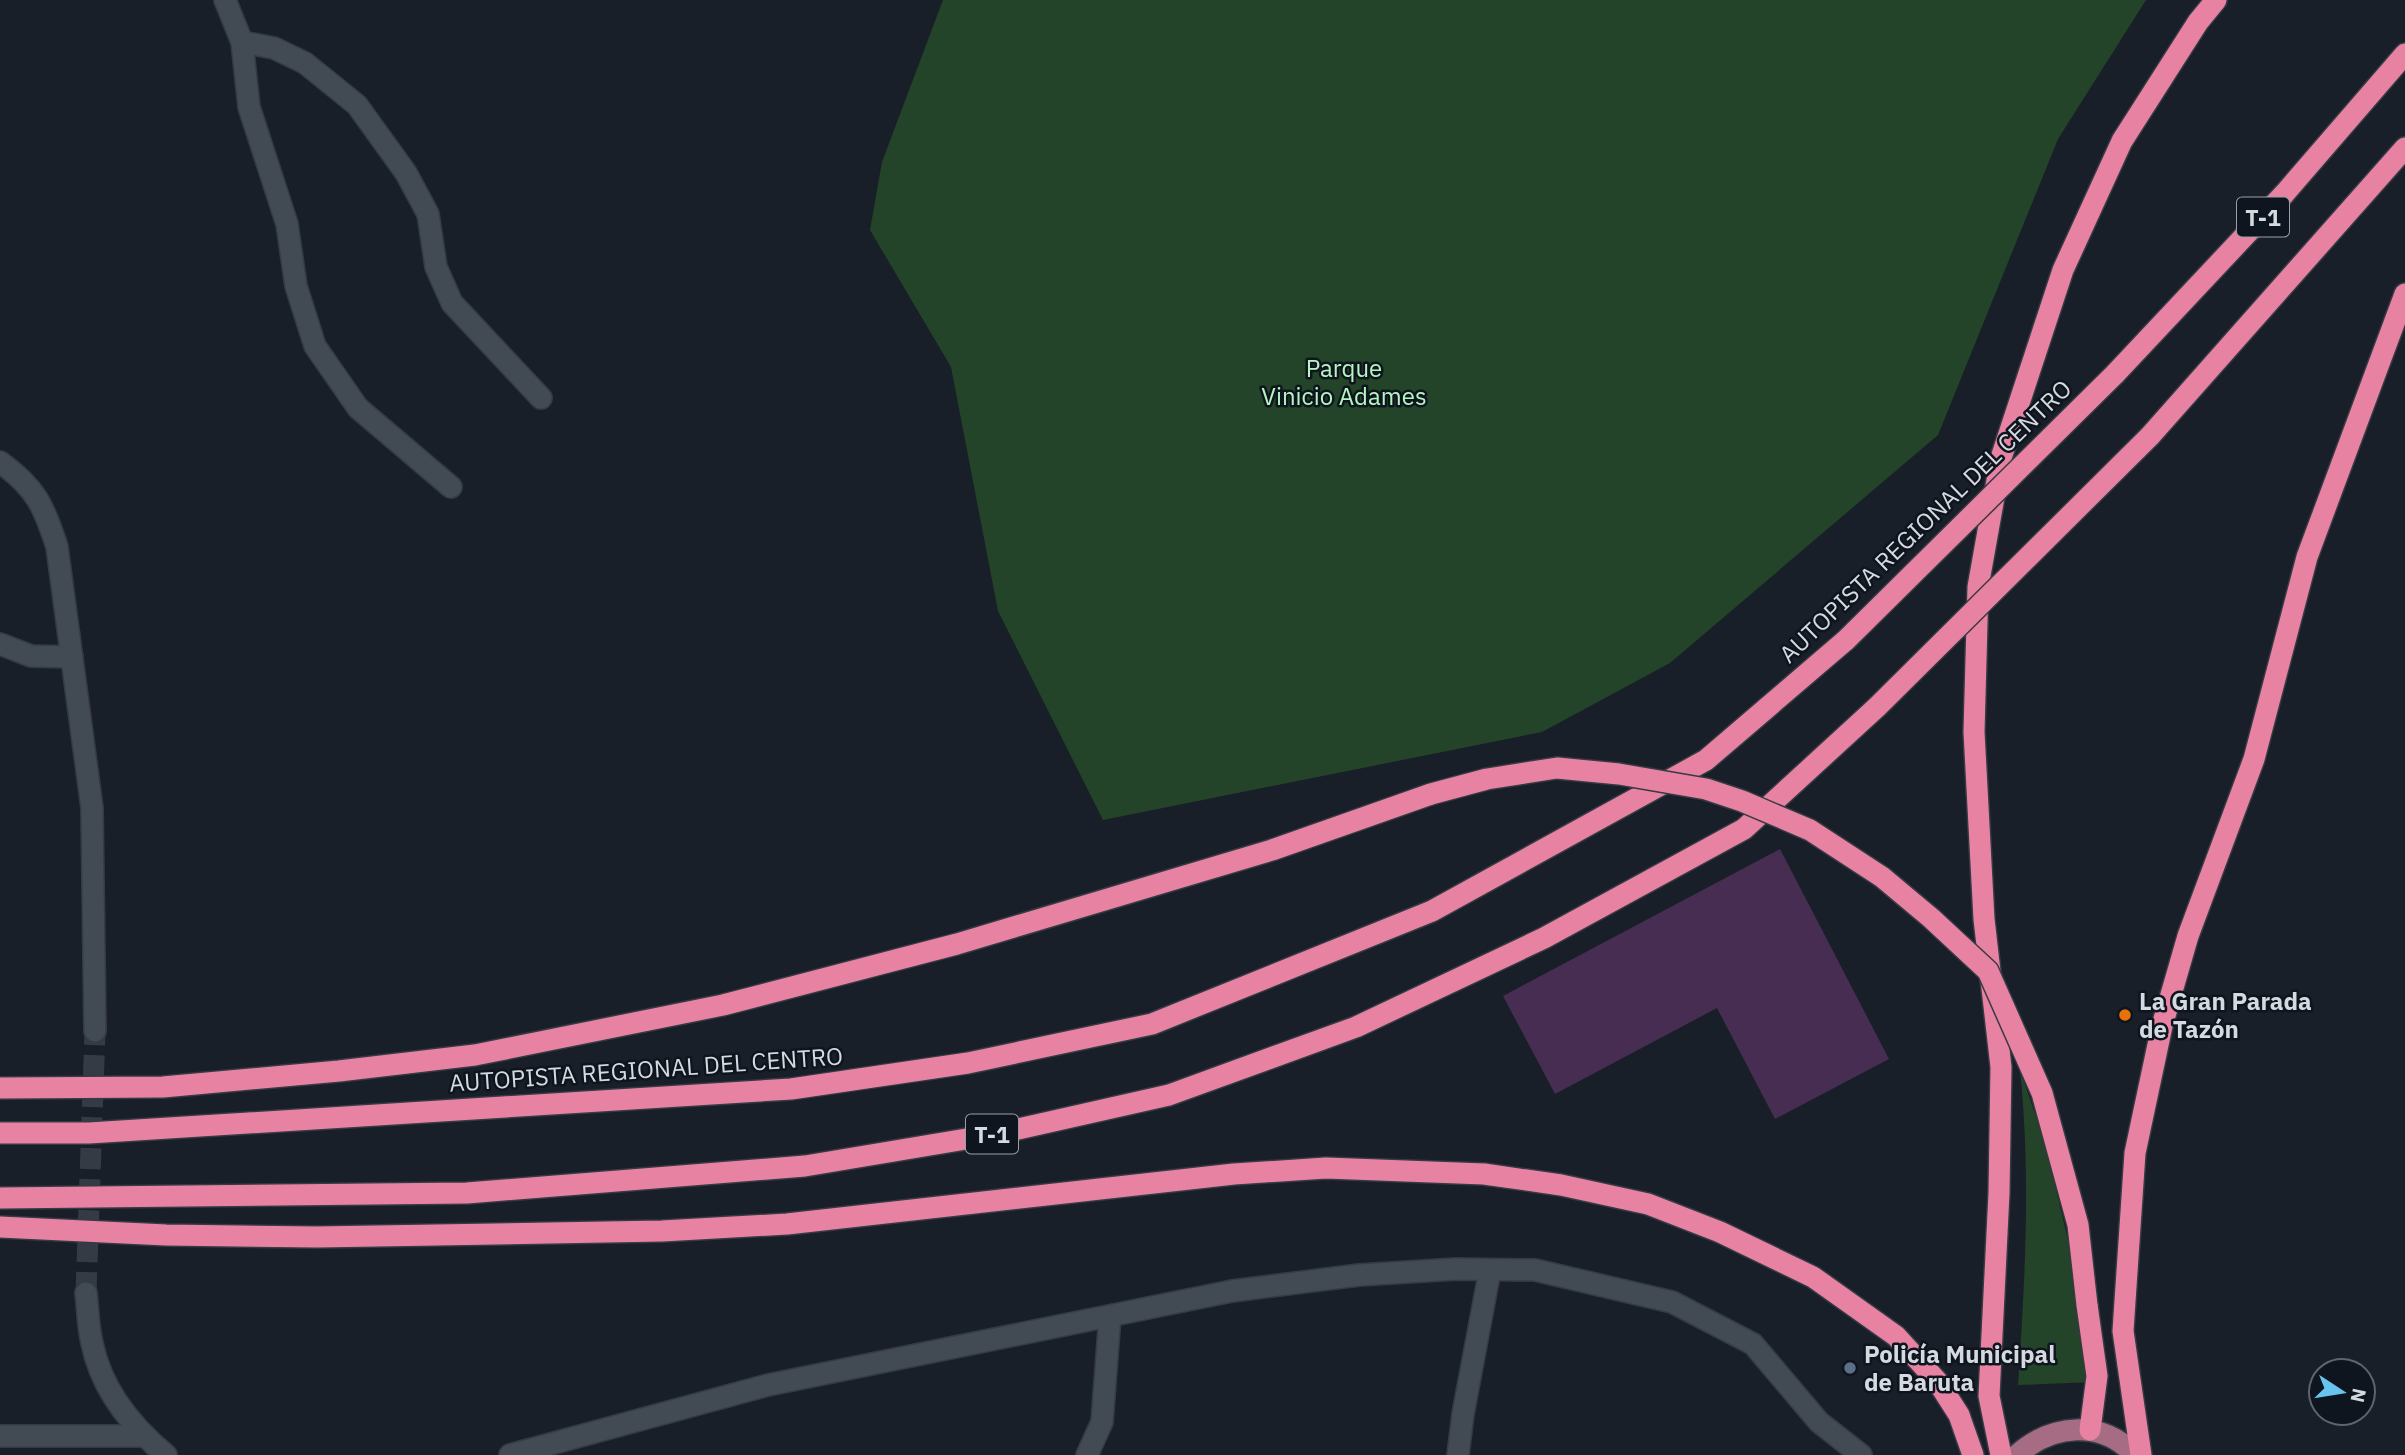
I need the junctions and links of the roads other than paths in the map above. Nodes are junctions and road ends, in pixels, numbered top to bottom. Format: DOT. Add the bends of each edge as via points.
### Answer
graph roads {
  1 [pos="225,0"];
  2 [pos="2216,0"];
  3 [pos="242,43"];
  4 [pos="2405,54"];
  5 [pos="2405,148"];
  6 [pos="2405,294"];
  7 [pos="541,398"];
  8 [pos="0,462"];
  9 [pos="451,487"];
  10 [pos="0,644"];
  11 [pos="72,657"];
  12 [pos="95,1031"];
  13 [pos="0,1088"];
  14 [pos="0,1133"];
  15 [pos="0,1198"];
  16 [pos="0,1227"];
  17 [pos="1490,1270"];
  18 [pos="86,1293"];
  19 [pos="1110,1316"];
  20 [pos="2090,1430"];
  21 [pos="0,1436"];
  22 [pos="143,1436"];
  23 [pos="166,1455"];
  24 [pos="510,1455"];
  25 [pos="1087,1455"];
  26 [pos="1458,1455"];
  27 [pos="1861,1455"];
  28 [pos="1973,1455"];
  29 [pos="2001,1455"];
  30 [pos="2017,1455"];
  31 [pos="2136,1455"];
  32 [pos="2141,1455"];
  1 -- 3 [label="street"];
  2 -- 29 [label="highway" via="2122,141 2063,270 2001,458 1979,587 1974,732 1984,919 2001,1067 1989,1396"];
  3 -- 7 [label="street" via="274,48 305,63 357,105 406,173 428,214 436,267 452,303"];
  3 -- 9 [label="street" via="249,107 287,224 296,286 315,346 358,408"];
  4 -- 14 [label="highway, AUTOPISTA REGIONAL DEL CENTRO / T-1, bridge" via="2285,193 2115,374 1846,640 1706,760 1432,911 1152,1024 968,1063 791,1089 103,1132"];
  5 -- 15 [label="highway, T-1, bridge" via="2150,436 1877,708 1744,829 1544,938 1356,1027 1169,1095 996,1134 805,1166 467,1193"];
  6 -- 32 [label="highway" via="2307,557 2254,759 2188,936 2162,1026 2135,1153 2123,1331"];
  8 -- 11 [label="street" via="19,475 44,507 57,547"];
  10 -- 11 [label="street" via="32,656"];
  11 -- 12 [label="street" via="92,808"];
  13 -- 20 [label="highway, bridge" via="163,1087 475,1055 736,1001 957,944 1272,850 1487,779 1557,768 1619,774 1706,789 1810,830 1882,877 1988,971 2042,1093 2078,1225 2097,1376"];
  16 -- 28 [label="highway" via="317,1237 662,1231 788,1224 1273,1171 1338,1168 1484,1174 1648,1204 1720,1232 1813,1277 1896,1336 1938,1382 1959,1415"];
  17 -- 19 [label="street" via="1359,1275 1232,1291"];
  17 -- 26 [label="street"];
  17 -- 27 [label="street" via="1535,1270 1672,1302 1754,1344 1819,1422"];
  18 -- 22 [label="street" via="92,1344 109,1390"];
  19 -- 24 [label="street" via="768,1385"];
  19 -- 25 [label="street" via="1102,1422"];
  20 -- 30 [label="main road" via="2049,1434"];
  20 -- 31 [label="main road"];
  21 -- 22 [label="street"];
  22 -- 23 [label="street"];
}
